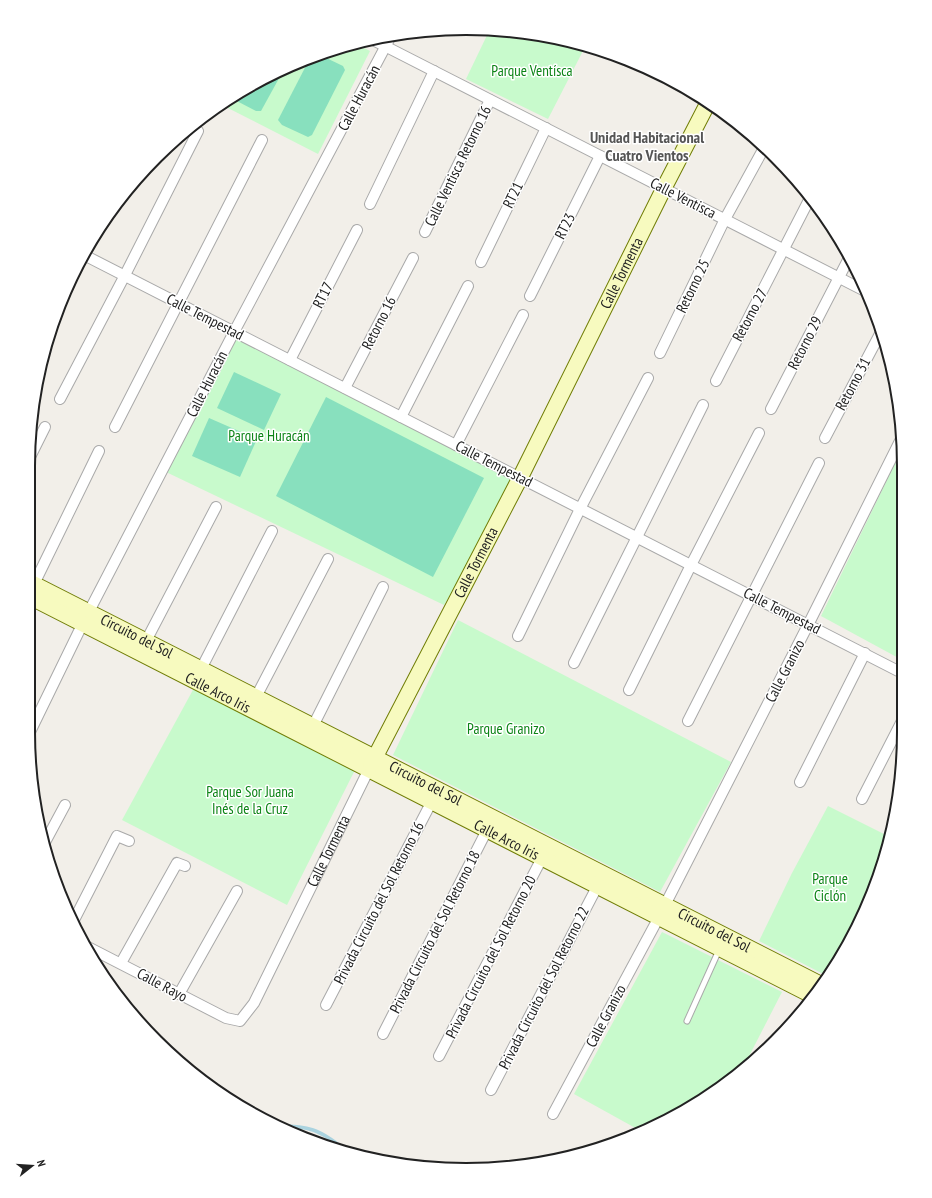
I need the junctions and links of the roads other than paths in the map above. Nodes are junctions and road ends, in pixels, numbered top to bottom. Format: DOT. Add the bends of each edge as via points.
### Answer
graph roads {
  1 [pos="388,42"];
  2 [pos="380,44"];
  3 [pos="386,47"];
  4 [pos="434,71"];
  5 [pos="490,100"];
  6 [pos="705,108"];
  7 [pos="546,128"];
  8 [pos="198,131"];
  9 [pos="262,140"];
  10 [pos="762,152"];
  11 [pos="600,156"];
  12 [pos="664,188"];
  13 [pos="807,203"];
  14 [pos="370,204"];
  15 [pos="725,219"];
  16 [pos="357,230"];
  17 [pos="426,232"];
  18 [pos="784,250"];
  19 [pos="89,258"];
  20 [pos="412,258"];
  21 [pos="481,262"];
  22 [pos="846,263"];
  23 [pos="124,276"];
  24 [pos="839,277"];
  25 [pos="468,286"];
  26 [pos="858,287"];
  27 [pos="530,296"];
  28 [pos="178,303"];
  29 [pos="522,315"];
  30 [pos="234,332"];
  31 [pos="877,339"];
  32 [pos="660,353"];
  33 [pos="290,360"];
  34 [pos="648,378"];
  35 [pos="716,381"];
  36 [pos="345,388"];
  37 [pos="60,399"];
  38 [pos="703,405"];
  39 [pos="771,409"];
  40 [pos="401,417"];
  41 [pos="45,427"];
  42 [pos="115,427"];
  43 [pos="758,433"];
  44 [pos="825,438"];
  45 [pos="456,445"];
  46 [pos="36,446"];
  47 [pos="896,448"];
  48 [pos="99,451"];
  49 [pos="818,463"];
  50 [pos="520,478"];
  51 [pos="216,507"];
  52 [pos="580,508"];
  53 [pos="272,531"];
  54 [pos="637,537"];
  55 [pos="328,559"];
  56 [pos="691,565"];
  57 [pos="35,577"];
  58 [pos="383,588"];
  59 [pos="35,590"];
  60 [pos="752,595"];
  61 [pos="86,618"];
  62 [pos="808,625"];
  63 [pos="518,636"];
  64 [pos="146,641"];
  65 [pos="865,653"];
  66 [pos="574,663"];
  67 [pos="201,669"];
  68 [pos="897,670"];
  69 [pos="629,690"];
  70 [pos="256,697"];
  71 [pos="688,721"];
  72 [pos="35,722"];
  73 [pos="313,726"];
  74 [pos="897,731"];
  75 [pos="372,763"];
  76 [pos="800,782"];
  77 [pos="862,799"];
  78 [pos="432,801"];
  79 [pos="65,805"];
  80 [pos="487,830"];
  81 [pos="48,836"];
  82 [pos="129,842"];
  83 [pos="542,858"];
  84 [pos="185,866"];
  85 [pos="598,885"];
  86 [pos="237,891"];
  87 [pos="662,911"];
  88 [pos="76,916"];
  89 [pos="720,948"];
  90 [pos="94,950"];
  91 [pos="759,961"];
  92 [pos="121,963"];
  93 [pos="816,983"];
  94 [pos="809,993"];
  95 [pos="178,994"];
  96 [pos="326,1005"];
  97 [pos="240,1020"];
  98 [pos="687,1021"];
  99 [pos="383,1034"];
  100 [pos="439,1056"];
  101 [pos="491,1090"];
  102 [pos="553,1114"];
  1 -- 3 [label="street, Calle Huracán"];
  2 -- 3 [label="street, Calle Ventisca"];
  3 -- 4 [label="street, Calle Ventisca"];
  3 -- 30 [label="street, Calle Huracán"];
  4 -- 5 [label="street, Calle Ventisca"];
  4 -- 14 [label="street"];
  5 -- 7 [label="street, Calle Ventisca"];
  5 -- 17 [label="street, Calle Ventisca Retorno 16"];
  6 -- 12 [label="street, Calle Tormenta"];
  7 -- 11 [label="street, Calle Ventisca"];
  7 -- 21 [label="street, RT21"];
  8 -- 23 [label="street"];
  9 -- 28 [label="street"];
  10 -- 15 [label="street, Retorno 25"];
  11 -- 12 [label="street, Calle Ventisca"];
  11 -- 27 [label="street, RT23"];
  12 -- 15 [label="street, Calle Ventisca"];
  12 -- 50 [label="street, Calle Tormenta"];
  13 -- 18 [label="street, Retorno 27"];
  15 -- 18 [label="street, Calle Ventisca"];
  15 -- 32 [label="street, Retorno 25"];
  16 -- 33 [label="street, RT17"];
  18 -- 24 [label="street, Calle Ventisca"];
  18 -- 35 [label="street, Retorno 27"];
  19 -- 23 [label="street, Calle Tempestad"];
  20 -- 36 [label="street, Retorno 16"];
  22 -- 24 [label="street, Retorno 29"];
  23 -- 28 [label="street, Calle Tempestad"];
  23 -- 37 [label="street"];
  24 -- 26 [label="street, Calle Ventisca"];
  24 -- 39 [label="street, Retorno 29"];
  25 -- 40 [label="street"];
  28 -- 30 [label="street, Calle Tempestad"];
  28 -- 42 [label="street"];
  29 -- 45 [label="street"];
  30 -- 33 [label="street, Calle Tempestad"];
  30 -- 61 [label="street, Calle Huracán"];
  31 -- 44 [label="street, Retorno 31"];
  33 -- 36 [label="street, Calle Tempestad"];
  34 -- 52 [label="street"];
  36 -- 40 [label="street, Calle Tempestad"];
  38 -- 54 [label="street"];
  40 -- 45 [label="street, Calle Tempestad"];
  41 -- 46 [label="street"];
  43 -- 56 [label="street"];
  45 -- 50 [label="street, Calle Tempestad"];
  47 -- 62 [label="street, Calle Granizo"];
  48 -- 57 [label="street"];
  49 -- 60 [label="street"];
  50 -- 52 [label="street, Calle Tempestad"];
  50 -- 75 [label="street, Calle Tormenta"];
  51 -- 64 [label="street"];
  52 -- 54 [label="street, Calle Tempestad"];
  52 -- 63 [label="street"];
  53 -- 67 [label="street"];
  54 -- 56 [label="street, Calle Tempestad"];
  54 -- 66 [label="street"];
  55 -- 70 [label="street"];
  56 -- 60 [label="street, Calle Tempestad"];
  56 -- 69 [label="street"];
  58 -- 73 [label="street"];
  59 -- 61 [label="street, Calle Arco Iris"];
  60 -- 62 [label="street, Calle Tempestad"];
  60 -- 71 [label="street"];
  61 -- 64 [label="street, Circuito del Sol"];
  61 -- 72 [label="street, Calle Huracán"];
  61 -- 75 [label="street, Calle Arco Iris"];
  62 -- 65 [label="street, Calle Tempestad"];
  62 -- 87 [label="street, Calle Granizo"];
  64 -- 67 [label="street, Circuito del Sol"];
  65 -- 68 [label="street, Calle Tempestad"];
  65 -- 76 [label="street"];
  67 -- 70 [label="street, Circuito del Sol"];
  70 -- 73 [label="street, Circuito del Sol"];
  73 -- 75 [label="street, Circuito del Sol"];
  74 -- 77 [label="street"];
  75 -- 78 [label="street, Calle Arco Iris"];
  75 -- 87 [label="street, Circuito del Sol"];
  75 -- 97 [label="street, Calle Tormenta" via="254,1003"];
  78 -- 80 [label="street, Calle Arco Iris"];
  78 -- 96 [label="street, Privada Circuito del Sol Retorno 16"];
  79 -- 81 [label="street"];
  80 -- 83 [label="street, Calle Arco Iris"];
  80 -- 99 [label="street, Privada Circuito del Sol Retorno 18"];
  82 -- 88 [label="street" via="117,836"];
  83 -- 85 [label="street, Calle Arco Iris"];
  83 -- 100 [label="street, Privada Circuito del Sol Retorno 20"];
  84 -- 92 [label="street" via="177,863"];
  85 -- 87 [label="street, Calle Arco Iris"];
  85 -- 101 [label="street, Privada Circuito del Sol Retorno 22"];
  86 -- 95 [label="street"];
  87 -- 89 [label="street, Calle Arco Iris"];
  87 -- 91 [label="street, Circuito del Sol"];
  87 -- 102 [label="street, Calle Granizo"];
  89 -- 91 [label="street, Calle Arco Iris"];
  89 -- 98 [label="lane"];
  90 -- 92 [label="street, Calle Rayo"];
  91 -- 93 [label="street, Circuito del Sol"];
  91 -- 94 [label="street, Calle Arco Iris"];
  92 -- 95 [label="street, Calle Rayo"];
  95 -- 97 [label="street, Calle Rayo" via="226,1018"];
}
